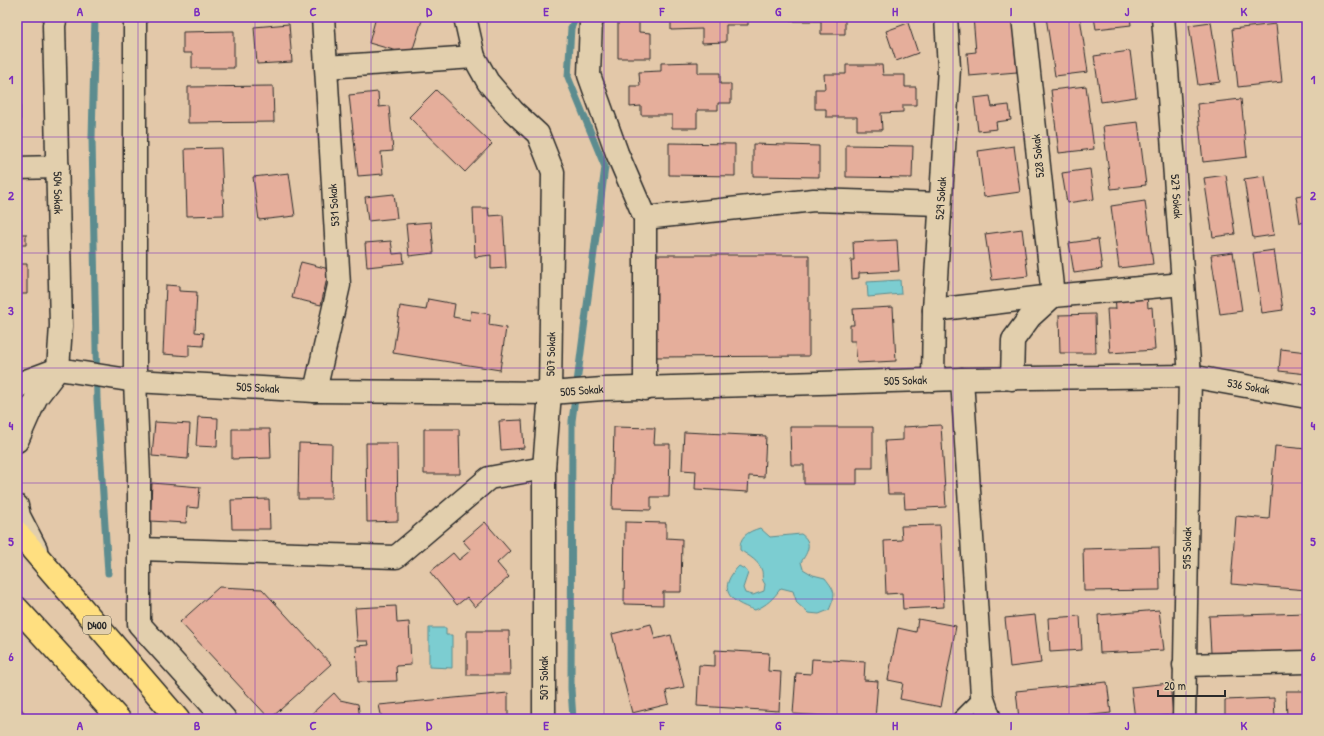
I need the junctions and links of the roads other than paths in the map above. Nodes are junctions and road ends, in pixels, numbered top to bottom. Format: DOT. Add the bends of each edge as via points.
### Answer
graph roads {
  1 [pos="56,17"];
  2 [pos="135,17"];
  3 [pos="323,17"];
  4 [pos="465,17"];
  5 [pos="594,17"];
  6 [pos="946,17"];
  7 [pos="1023,17"];
  8 [pos="1164,17"];
  9 [pos="474,56"];
  10 [pos="326,67"];
  11 [pos="58,167"];
  12 [pos="17,168"];
  13 [pos="940,204"];
  14 [pos="645,218"];
  15 [pos="1183,284"];
  16 [pos="1053,296"];
  17 [pos="934,310"];
  18 [pos="58,369"];
  19 [pos="1190,376"];
  20 [pos="962,379"];
  21 [pos="1012,379"];
  22 [pos="933,380"];
  23 [pos="135,381"];
  24 [pos="17,387"];
  25 [pos="645,389"];
  26 [pos="315,391"];
  27 [pos="550,393"];
  28 [pos="1307,397"];
  29 [pos="17,441"];
  30 [pos="544,468"];
  31 [pos="17,506"];
  32 [pos="17,532"];
  33 [pos="140,549"];
  34 [pos="43,562"];
  35 [pos="17,608"];
  36 [pos="1307,662"];
  37 [pos="1184,665"];
  38 [pos="982,696"];
  39 [pos="119,719"];
  40 [pos="178,719"];
  41 [pos="225,719"];
  42 [pos="544,719"];
  43 [pos="959,719"];
  44 [pos="990,719"];
  45 [pos="1184,719"];
  1 -- 11 [label="street, 504 Sokak" via="54,25"];
  2 -- 23 [label="street"];
  3 -- 10 [label="street, 531 Sokak"];
  4 -- 9 [label="street, 507 Sokak"];
  5 -- 14 [label="street" via="591,21 589,75 617,153"];
  6 -- 13 [label="street, 529 Sokak" via="948,68"];
  7 -- 16 [label="street, 528 Sokak"];
  8 -- 15 [label="street, 527 Sokak"];
  9 -- 10 [label="street"];
  9 -- 27 [label="street, 507 Sokak" via="488,82 538,134 553,172"];
  10 -- 26 [label="street, 531 Sokak" via="339,285"];
  11 -- 12 [label="street"];
  11 -- 18 [label="street, 504 Sokak" via="61,326"];
  13 -- 14 [label="street" via="814,200"];
  13 -- 17 [label="street, 529 Sokak"];
  14 -- 25 [label="street"];
  15 -- 16 [label="street"];
  15 -- 19 [label="street, 527 Sokak"];
  16 -- 17 [label="street"];
  16 -- 21 [label="street" via="1030,317 1014,340"];
  17 -- 22 [label="street, 529 Sokak"];
  18 -- 23 [label="street, 505 Sokak"];
  18 -- 24 [label="street"];
  18 -- 29 [label="street" via="36,398"];
  19 -- 21 [label="street, 505 Sokak"];
  19 -- 28 [label="street, 536 Sokak"];
  19 -- 37 [label="street, 515 Sokak"];
  20 -- 21 [label="street, 505 Sokak"];
  20 -- 22 [label="street, 505 Sokak"];
  20 -- 38 [label="street"];
  22 -- 25 [label="street, 505 Sokak"];
  23 -- 26 [label="street, 505 Sokak"];
  23 -- 33 [label="street"];
  25 -- 27 [label="street, 505 Sokak"];
  26 -- 27 [label="street, 505 Sokak"];
  27 -- 30 [label="street, 507 Sokak"];
  30 -- 33 [label="street" via="489,478 396,557"];
  30 -- 42 [label="street, 507 Sokak"];
  31 -- 34 [label="street" via="19,516"];
  32 -- 34 [label="highway, D400"];
  33 -- 41 [label="street" via="139,624"];
  34 -- 40 [label="highway, D400"];
  35 -- 39 [label="highway"];
  36 -- 37 [label="street"];
  37 -- 45 [label="street, 515 Sokak"];
  38 -- 43 [label="lane"];
  38 -- 44 [label="street"];
}
